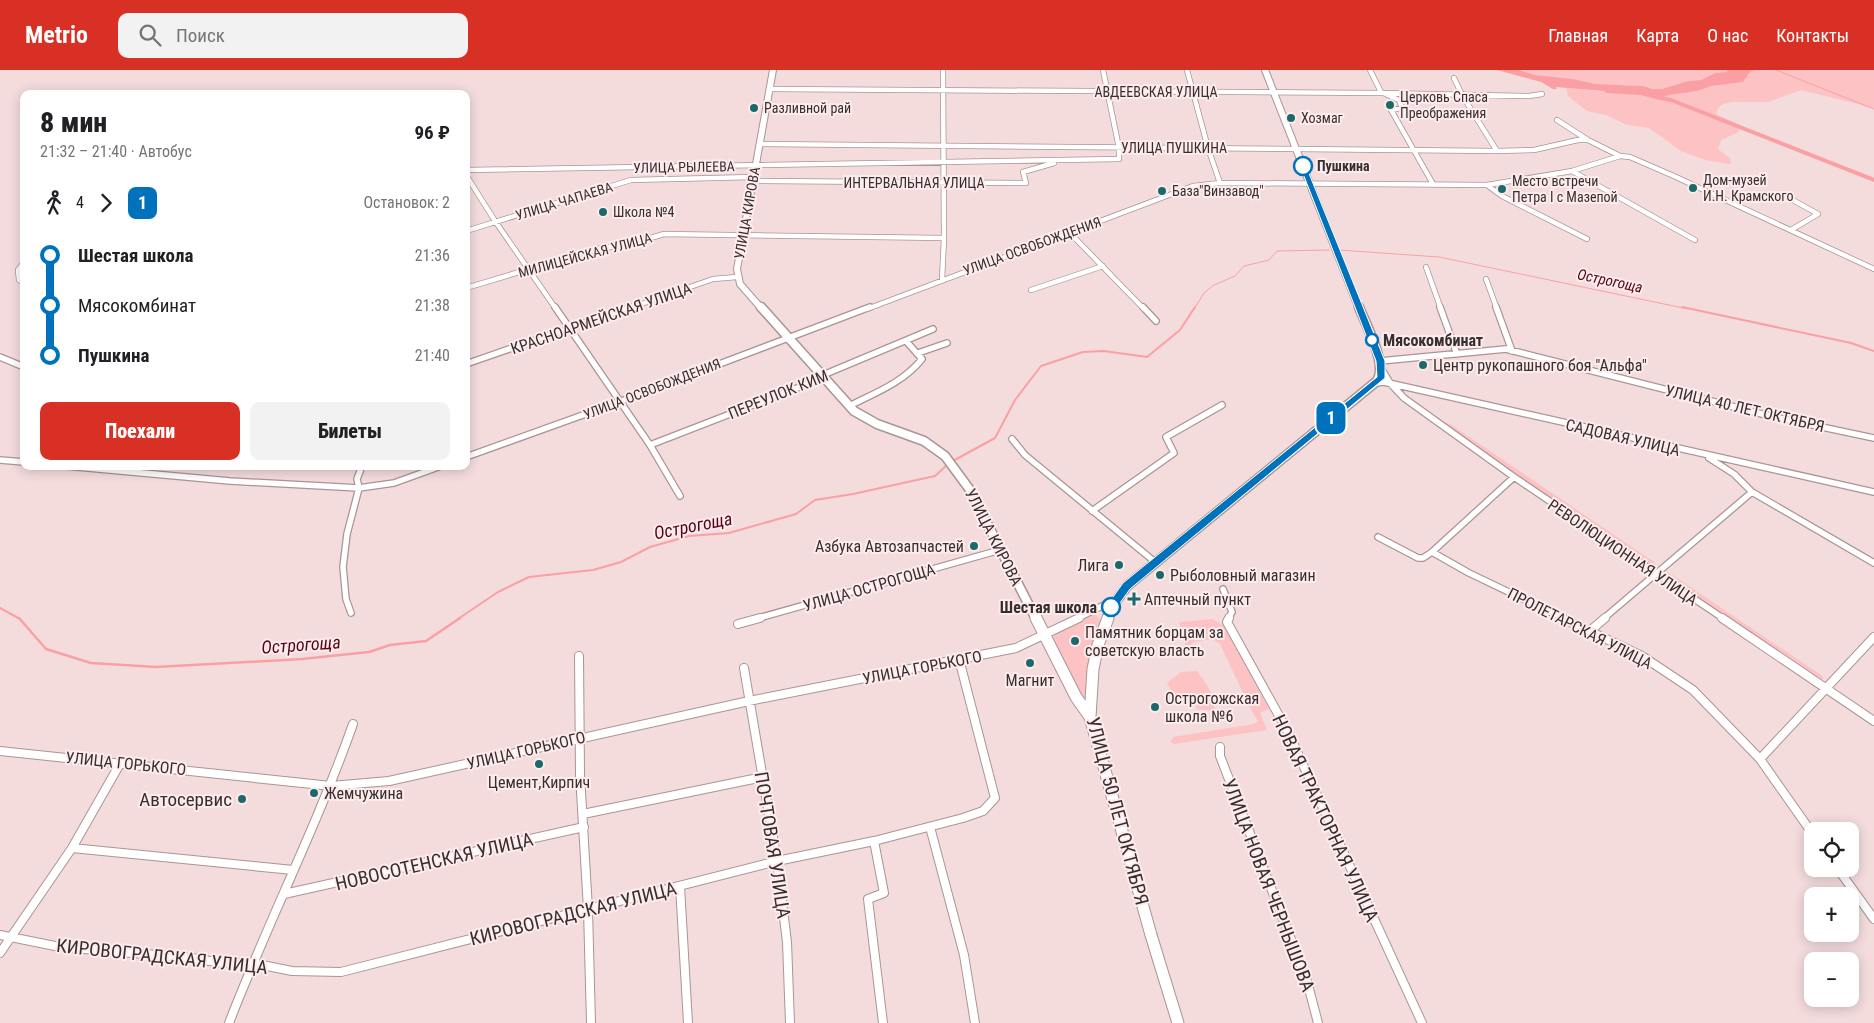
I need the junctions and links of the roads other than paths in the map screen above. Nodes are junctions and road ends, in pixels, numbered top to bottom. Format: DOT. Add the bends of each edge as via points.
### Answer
graph roads {
  1 [pos="773,70"];
  2 [pos="943,70"];
  3 [pos="1103,70"];
  4 [pos="1187,70"];
  5 [pos="1265,70"];
  6 [pos="1370,70"];
  7 [pos="1454,78"];
  8 [pos="770,89"];
  9 [pos="944,91"];
  10 [pos="1107,92"];
  11 [pos="1193,92"];
  12 [pos="1275,94"];
  13 [pos="1388,94"];
  14 [pos="1542,94"];
  15 [pos="1462,95"];
  16 [pos="1557,120"];
  17 [pos="1588,140"];
  18 [pos="759,144"];
  19 [pos="944,146"];
  20 [pos="1119,148"];
  21 [pos="1208,148"];
  22 [pos="1296,148"];
  23 [pos="1413,150"];
  24 [pos="1497,151"];
  25 [pos="1620,156"];
  26 [pos="1021,161"];
  27 [pos="1060,161"];
  28 [pos="944,162"];
  29 [pos="756,166"];
  30 [pos="470,170"];
  31 [pos="1572,171"];
  32 [pos="754,179"];
  33 [pos="470,181"];
  34 [pos="1220,183"];
  35 [pos="1310,183"];
  36 [pos="943,184"];
  37 [pos="1433,184"];
  38 [pos="1487,185"];
  39 [pos="1792,199"];
  40 [pos="495,221"];
  41 [pos="470,229"];
  42 [pos="1792,230"];
  43 [pos="1069,232"];
  44 [pos="744,236"];
  45 [pos="944,238"];
  46 [pos="1587,239"];
  47 [pos="1695,240"];
  48 [pos="1103,266"];
  49 [pos="20,267"];
  50 [pos="1426,267"];
  51 [pos="528,269"];
  52 [pos="1874,269"];
  53 [pos="737,277"];
  54 [pos="1486,279"];
  55 [pos="942,280"];
  56 [pos="20,281"];
  57 [pos="470,287"];
  58 [pos="1031,290"];
  59 [pos="1156,321"];
  60 [pos="570,329"];
  61 [pos="933,329"];
  62 [pos="788,338"];
  63 [pos="906,341"];
  64 [pos="947,343"];
  65 [pos="1512,351"];
  66 [pos="918,353"];
  67 [pos="1457,354"];
  68 [pos="0,357"];
  69 [pos="470,363"];
  70 [pos="1381,364"];
  71 [pos="20,365"];
  72 [pos="823,375"];
  73 [pos="1378,380"];
  74 [pos="1390,383"];
  75 [pos="619,402"];
  76 [pos="1222,405"];
  77 [pos="849,406"];
  78 [pos="1874,438"];
  79 [pos="1012,439"];
  80 [pos="650,445"];
  81 [pos="944,455"];
  82 [pos="1706,455"];
  83 [pos="470,456"];
  84 [pos="0,460"];
  85 [pos="20,462"];
  86 [pos="110,470"];
  87 [pos="360,470"];
  88 [pos="430,470"];
  89 [pos="958,471"];
  90 [pos="1514,477"];
  91 [pos="359,488"];
  92 [pos="1752,492"];
  93 [pos="1874,492"];
  94 [pos="680,496"];
  95 [pos="1092,510"];
  96 [pos="1378,537"];
  97 [pos="1000,550"];
  98 [pos="1432,552"];
  99 [pos="1155,562"];
  100 [pos="1874,563"];
  101 [pos="1655,574"];
  102 [pos="1223,589"];
  103 [pos="1116,599"];
  104 [pos="351,613"];
  105 [pos="738,624"];
  106 [pos="1591,630"];
  107 [pos="1044,635"];
  108 [pos="1874,637"];
  109 [pos="579,656"];
  110 [pos="959,659"];
  111 [pos="744,668"];
  112 [pos="1826,688"];
  113 [pos="749,701"];
  114 [pos="1090,717"];
  115 [pos="1874,721"];
  116 [pos="352,724"];
  117 [pos="582,738"];
  118 [pos="1220,747"];
  119 [pos="0,751"];
  120 [pos="1760,759"];
  121 [pos="121,762"];
  122 [pos="763,777"];
  123 [pos="331,786"];
  124 [pos="583,814"];
  125 [pos="1804,822"];
  126 [pos="930,827"];
  127 [pos="584,828"];
  128 [pos="874,840"];
  129 [pos="72,848"];
  130 [pos="777,861"];
  131 [pos="293,870"];
  132 [pos="1844,877"];
  133 [pos="680,886"];
  134 [pos="284,894"];
  135 [pos="588,909"];
  136 [pos="1874,919"];
  137 [pos="0,935"];
  138 [pos="11,936"];
  139 [pos="0,953"];
  140 [pos="252,964"];
  141 [pos="229,1023"];
  142 [pos="591,1023"];
  143 [pos="688,1023"];
  144 [pos="790,1023"];
  145 [pos="884,1023"];
  146 [pos="975,1023"];
  147 [pos="1178,1023"];
  148 [pos="1318,1023"];
  149 [pos="1422,1023"];
  1 -- 8 [label="main road, УЛИЦА КИРОВА"];
  2 -- 9 [label="street"];
  3 -- 10 [label="street"];
  4 -- 11 [label="street"];
  5 -- 12 [label="main road"];
  6 -- 13 [label="street" via="1381,92"];
  7 -- 15 [label="street"];
  8 -- 9 [label="street, АВДЕЕВСКАЯ УЛИЦА"];
  8 -- 18 [label="main road, УЛИЦА КИРОВА"];
  9 -- 10 [label="street, АВДЕЕВСКАЯ УЛИЦА"];
  9 -- 19 [label="street"];
  10 -- 11 [label="street, АВДЕЕВСКАЯ УЛИЦА"];
  10 -- 20 [label="street"];
  11 -- 12 [label="street, АВДЕЕВСКАЯ УЛИЦА"];
  11 -- 21 [label="street"];
  12 -- 13 [label="street, АВДЕЕВСКАЯ УЛИЦА"];
  12 -- 22 [label="main road"];
  13 -- 15 [label="street"];
  13 -- 23 [label="street" via="1400,103 1401,109 1391,110"];
  14 -- 15 [label="street"];
  15 -- 24 [label="street"];
  16 -- 17 [label="street"];
  17 -- 24 [label="street, УЛИЦА ПУШКИНА" via="1534,150"];
  17 -- 25 [label="street"];
  18 -- 19 [label="street, УЛИЦА ПУШКИНА"];
  18 -- 29 [label="main road, УЛИЦА КИРОВА"];
  19 -- 20 [label="street, УЛИЦА ПУШКИНА"];
  19 -- 28 [label="street"];
  20 -- 21 [label="street, УЛИЦА ПУШКИНА"];
  20 -- 27 [label="street, ИНТЕРВАЛЬНАЯ УЛИЦА" via="1118,159"];
  21 -- 22 [label="street, УЛИЦА ПУШКИНА"];
  21 -- 34 [label="street"];
  22 -- 23 [label="street, УЛИЦА ПУШКИНА"];
  22 -- 35 [label="main road"];
  23 -- 24 [label="street, УЛИЦА ПУШКИНА"];
  23 -- 37 [label="street"];
  25 -- 31 [label="street, УЛИЦА ОСВОБОЖДЕНИЯ"];
  25 -- 42 [label="street" via="1639,161"];
  26 -- 27 [label="street, ИНТЕРВАЛЬНАЯ УЛИЦА"];
  26 -- 28 [label="street, УЛИЦА РЫЛЕЕВА"];
  27 -- 36 [label="street, ИНТЕРВАЛЬНАЯ УЛИЦА" via="1023,172 1026,183"];
  28 -- 29 [label="street, УЛИЦА РЫЛЕЕВА"];
  28 -- 36 [label="street"];
  29 -- 30 [label="street, УЛИЦА РЫЛЕЕВА"];
  29 -- 32 [label="main road, УЛИЦА КИРОВА"];
  31 -- 38 [label="street, УЛИЦА ОСВОБОЖДЕНИЯ"];
  31 -- 47 [label="street"];
  32 -- 36 [label="street, ИНТЕРВАЛЬНАЯ УЛИЦА"];
  32 -- 40 [label="street, УЛИЦА ЧАПАЕВА" via="631,180"];
  32 -- 44 [label="main road, УЛИЦА КИРОВА"];
  33 -- 40 [label="street"];
  34 -- 35 [label="street, УЛИЦА ОСВОБОЖДЕНИЯ"];
  34 -- 43 [label="street, УЛИЦА ОСВОБОЖДЕНИЯ" via="1193,186"];
  35 -- 37 [label="street, УЛИЦА ОСВОБОЖДЕНИЯ"];
  35 -- 70 [label="main road"];
  36 -- 45 [label="street"];
  37 -- 38 [label="street, УЛИЦА ОСВОБОЖДЕНИЯ"];
  38 -- 46 [label="street"];
  39 -- 42 [label="street" via="1818,214"];
  40 -- 41 [label="street, УЛИЦА ЧАПАЕВА"];
  40 -- 51 [label="street"];
  42 -- 52 [label="street"];
  43 -- 48 [label="street"];
  43 -- 55 [label="street, УЛИЦА ОСВОБОЖДЕНИЯ"];
  44 -- 45 [label="street, МИЛИЦЕЙСКАЯ УЛИЦА"];
  44 -- 51 [label="street, МИЛИЦЕЙСКАЯ УЛИЦА" via="657,235"];
  44 -- 53 [label="main road, УЛИЦА КИРОВА"];
  45 -- 55 [label="street"];
  48 -- 58 [label="street"];
  48 -- 59 [label="street"];
  49 -- 56 [label="street"];
  50 -- 67 [label="street"];
  51 -- 57 [label="street, МИЛИЦЕЙСКАЯ УЛИЦА"];
  51 -- 60 [label="street"];
  53 -- 60 [label="street, КРАСНОАРМЕЙСКАЯ УЛИЦА" via="714,278"];
  53 -- 62 [label="main road, УЛИЦА КИРОВА" via="744,290"];
  54 -- 65 [label="street"];
  55 -- 62 [label="street, УЛИЦА ОСВОБОЖДЕНИЯ"];
  60 -- 69 [label="street, КРАСНОАРМЕЙСКАЯ УЛИЦА"];
  60 -- 75 [label="street"];
  61 -- 63 [label="street, ПЕРЕУЛОК КИМ"];
  62 -- 72 [label="main road, УЛИЦА КИРОВА"];
  62 -- 75 [label="street, УЛИЦА ОСВОБОЖДЕНИЯ"];
  63 -- 66 [label="street"];
  63 -- 72 [label="street, ПЕРЕУЛОК КИМ"];
  64 -- 66 [label="street"];
  65 -- 67 [label="street, УЛИЦА 40 ЛЕТ ОКТЯБРЯ" via="1501,349"];
  65 -- 78 [label="street, УЛИЦА 40 ЛЕТ ОКТЯБРЯ" via="1770,416"];
  66 -- 77 [label="street" via="922,359 911,371"];
  67 -- 70 [label="street, УЛИЦА 40 ЛЕТ ОКТЯБРЯ"];
  68 -- 71 [label="street"];
  70 -- 73 [label="main road"];
  70 -- 74 [label="street"];
  72 -- 77 [label="main road, УЛИЦА КИРОВА"];
  72 -- 80 [label="street, ПЕРЕУЛОК КИМ" via="791,391"];
  73 -- 74 [label="street"];
  73 -- 99 [label="main road, УЛИЦА 50 ЛЕТ ОКТЯБРЯ"];
  74 -- 82 [label="street, САДОВАЯ УЛИЦА"];
  74 -- 90 [label="street, РЕВОЛЮЦИОННАЯ УЛИЦА" via="1404,398"];
  75 -- 80 [label="street"];
  75 -- 83 [label="street, УЛИЦА ОСВОБОЖДЕНИЯ"];
  76 -- 95 [label="street" via="1166,437 1174,453"];
  77 -- 81 [label="main road, УЛИЦА КИРОВА" via="872,422 921,438"];
  79 -- 95 [label="street" via="1025,455"];
  80 -- 94 [label="street"];
  81 -- 89 [label="main road, УЛИЦА КИРОВА"];
  82 -- 92 [label="street" via="1734,474"];
  82 -- 93 [label="street, САДОВАЯ УЛИЦА"];
  84 -- 85 [label="street"];
  86 -- 91 [label="street"];
  87 -- 91 [label="street" via="357,479"];
  88 -- 91 [label="street" via="394,483"];
  89 -- 97 [label="main road, УЛИЦА КИРОВА" via="970,488"];
  90 -- 98 [label="street"];
  90 -- 101 [label="street, РЕВОЛЮЦИОННАЯ УЛИЦА"];
  91 -- 104 [label="street" via="344,549 345,600"];
  92 -- 100 [label="street"];
  92 -- 101 [label="street"];
  95 -- 99 [label="street"];
  96 -- 98 [label="street" via="1418,558"];
  97 -- 105 [label="street, УЛИЦА ОСТРОГОЩА"];
  97 -- 107 [label="main road, УЛИЦА КИРОВА"];
  98 -- 106 [label="street, ПРОЛЕТАРСКАЯ УЛИЦА" via="1550,613"];
  99 -- 103 [label="main road, УЛИЦА 50 ЛЕТ ОКТЯБРЯ"];
  101 -- 106 [label="street"];
  101 -- 112 [label="street, РЕВОЛЮЦИОННАЯ УЛИЦА"];
  102 -- 149 [label="street, НОВАЯ ТРАКТОРНАЯ УЛИЦА" via="1232,612 1227,622 1288,732"];
  103 -- 107 [label="street, УЛИЦА 50 ЛЕТ ОКТЯБРЯ"];
  103 -- 114 [label="main road, УЛИЦА 50 ЛЕТ ОКТЯБРЯ" via="1098,645"];
  106 -- 120 [label="street, ПРОЛЕТАРСКАЯ УЛИЦА" via="1642,656 1693,690"];
  107 -- 110 [label="street, УЛИЦА ГОРЬКОГО" via="1016,648"];
  107 -- 114 [label="main road, УЛИЦА КИРОВА"];
  108 -- 112 [label="street"];
  109 -- 117 [label="street"];
  110 -- 113 [label="street, УЛИЦА ГОРЬКОГО"];
  110 -- 126 [label="street, КИРОВОГРАДСКАЯ УЛИЦА" via="995,798 984,811"];
  111 -- 113 [label="street, ПОЧТОВАЯ УЛИЦА"];
  112 -- 115 [label="street, РЕВОЛЮЦИОННАЯ УЛИЦА"];
  112 -- 120 [label="street"];
  113 -- 117 [label="street, УЛИЦА ГОРЬКОГО"];
  113 -- 122 [label="street, ПОЧТОВАЯ УЛИЦА"];
  114 -- 147 [label="main road, УЛИЦА 50 ЛЕТ ОКТЯБРЯ"];
  116 -- 123 [label="street"];
  117 -- 123 [label="street, УЛИЦА ГОРЬКОГО" via="389,781"];
  117 -- 124 [label="street"];
  118 -- 148 [label="street, УЛИЦА НОВАЯ ЧЕРНЫШОВА" via="1220,756 1307,981"];
  119 -- 121 [label="street, УЛИЦА ГОРЬКОГО"];
  120 -- 125 [label="street, ПРОЛЕТАРСКАЯ УЛИЦА"];
  121 -- 123 [label="street, УЛИЦА ГОРЬКОГО"];
  121 -- 129 [label="street"];
  122 -- 124 [label="street"];
  122 -- 130 [label="street, ПОЧТОВАЯ УЛИЦА"];
  123 -- 131 [label="street"];
  124 -- 127 [label="street"];
  126 -- 128 [label="street, КИРОВОГРАДСКАЯ УЛИЦА"];
  126 -- 146 [label="street" via="964,955"];
  127 -- 134 [label="street, НОВОСОТЕНСКАЯ УЛИЦА"];
  127 -- 135 [label="street"];
  128 -- 130 [label="street, КИРОВОГРАДСКАЯ УЛИЦА"];
  128 -- 145 [label="street" via="884,893 868,899"];
  129 -- 131 [label="street"];
  129 -- 138 [label="street"];
  130 -- 133 [label="street, КИРОВОГРАДСКАЯ УЛИЦА"];
  130 -- 144 [label="street, ПОЧТОВАЯ УЛИЦА" via="787,942"];
  131 -- 134 [label="street"];
  132 -- 136 [label="street"];
  133 -- 135 [label="street, КИРОВОГРАДСКАЯ УЛИЦА"];
  133 -- 143 [label="street"];
  134 -- 140 [label="street"];
  135 -- 140 [label="street, КИРОВОГРАДСКАЯ УЛИЦА" via="341,972 292,971"];
  135 -- 142 [label="street"];
  137 -- 138 [label="street, КИРОВОГРАДСКАЯ УЛИЦА"];
  138 -- 139 [label="street"];
  138 -- 140 [label="street, КИРОВОГРАДСКАЯ УЛИЦА" via="60,947"];
  140 -- 141 [label="street"];
}
